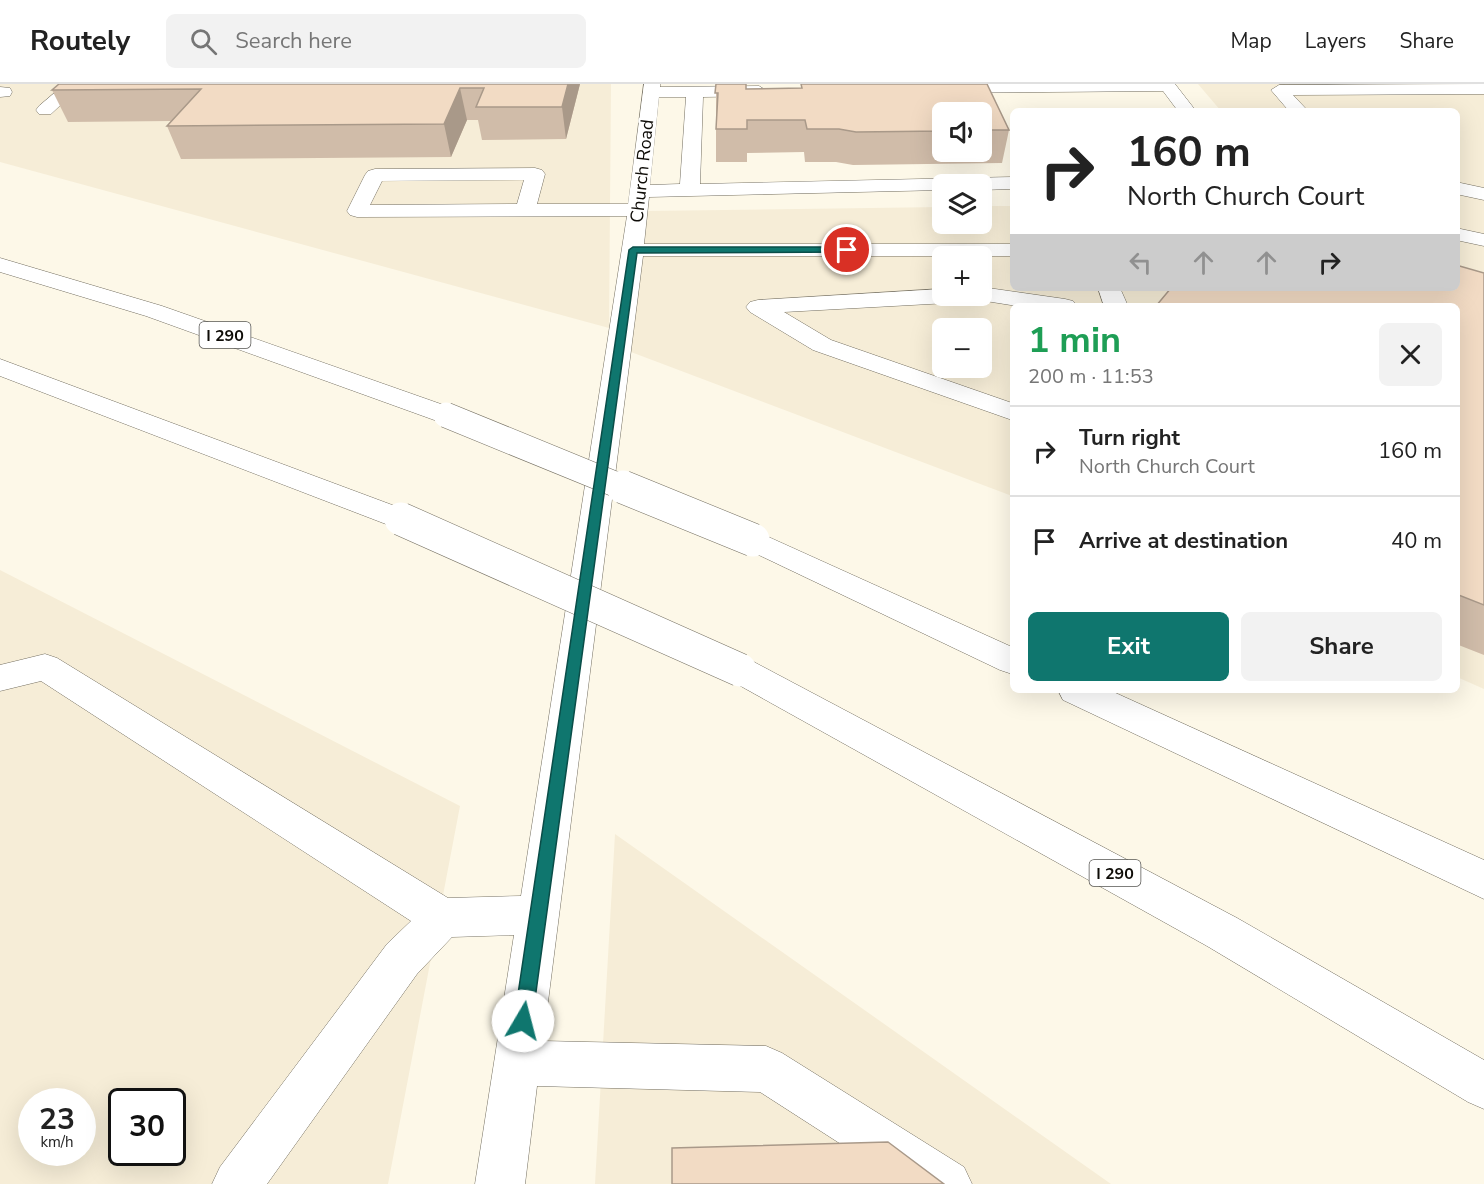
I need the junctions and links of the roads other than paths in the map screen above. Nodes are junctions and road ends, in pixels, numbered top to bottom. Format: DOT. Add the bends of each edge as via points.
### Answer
graph roads {
  1 [pos="75,84"];
  2 [pos="652,88"];
  3 [pos="931,89"];
  4 [pos="1484,89"];
  5 [pos="777,90"];
  6 [pos="695,91"];
  7 [pos="1185,108"];
  8 [pos="1296,108"];
  9 [pos="45,110"];
  10 [pos="1010,183"];
  11 [pos="1460,189"];
  12 [pos="690,190"];
  13 [pos="1484,194"];
  14 [pos="639,201"];
  15 [pos="525,211"];
  16 [pos="1460,235"];
  17 [pos="1484,240"];
  18 [pos="633,250"];
  19 [pos="1010,250"];
  20 [pos="0,265"];
  21 [pos="992,296"];
  22 [pos="932,297"];
  23 [pos="1044,303"];
  24 [pos="0,367"];
  25 [pos="1010,411"];
  26 [pos="1010,660"];
  27 [pos="0,678"];
  28 [pos="1081,693"];
  29 [pos="1484,880"];
  30 [pos="538,915"];
  31 [pos="443,918"];
  32 [pos="517,1063"];
  33 [pos="1484,1086"];
  34 [pos="237,1184"];
  35 [pos="500,1184"];
  36 [pos="947,1184"];
  1 -- 9 [label="main road"];
  2 -- 6 [label="main road"];
  2 -- 14 [label="main road, Church Road"];
  3 -- 7 [label="main road" via="1168,86"];
  4 -- 8 [label="main road" via="1279,90"];
  5 -- 6 [label="main road"];
  6 -- 12 [label="main road"];
  10 -- 12 [label="main road"];
  11 -- 13 [label="main road"];
  12 -- 14 [label="main road"];
  14 -- 15 [label="main road"];
  14 -- 18 [label="main road, Church Road"];
  15 -- 15 [label="main road" via="441,211 357,211 375,175 536,174"];
  16 -- 17 [label="main road"];
  18 -- 19 [label="main road"];
  18 -- 30 [label="main road, Church Road"];
  20 -- 26 [label="main road, I 290, bridge" via="154,311 446,415 753,540"];
  21 -- 23 [label="main road"];
  22 -- 25 [label="main road" via="758,307 822,345"];
  24 -- 33 [label="main road, I 290, bridge" via="401,519 740,670 1222,932"];
  27 -- 31 [label="main road" via="45,667"];
  28 -- 29 [label="main road"];
  30 -- 31 [label="main road"];
  30 -- 32 [label="main road, Church Road"];
  31 -- 34 [label="main road" via="402,959"];
  32 -- 35 [label="main road, Church Road"];
  32 -- 36 [label="main road" via="766,1069"];
}
